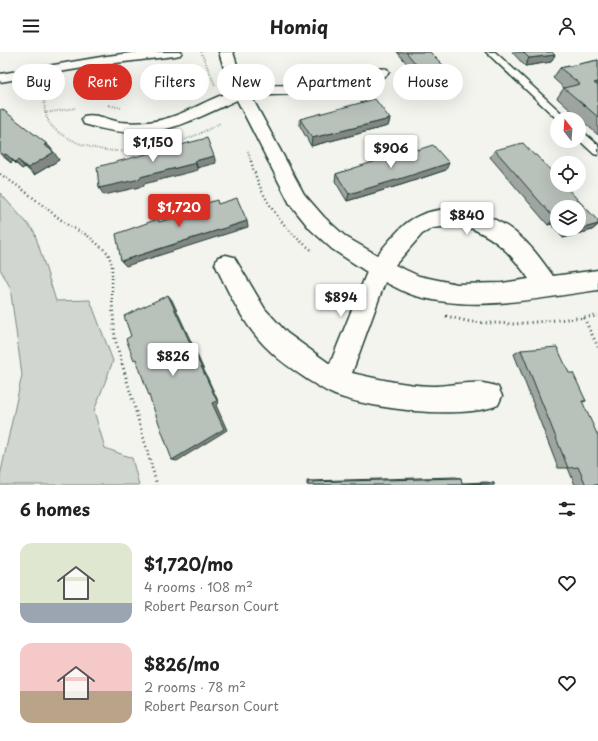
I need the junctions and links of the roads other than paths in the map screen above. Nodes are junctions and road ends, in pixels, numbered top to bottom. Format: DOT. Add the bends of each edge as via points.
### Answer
graph roads {
  1 [pos="174,52"];
  2 [pos="226,52"];
  3 [pos="490,52"];
  4 [pos="230,64"];
  5 [pos="0,78"];
  6 [pos="217,99"];
  7 [pos="245,100"];
  8 [pos="555,112"];
  9 [pos="90,120"];
  10 [pos="586,141"];
  11 [pos="598,152"];
  12 [pos="226,264"];
  13 [pos="379,268"];
  14 [pos="598,280"];
  15 [pos="548,288"];
  16 [pos="336,382"];
  17 [pos="489,396"];
  1 -- 5 [label="street"];
  2 -- 4 [label="street"];
  3 -- 8 [label="lane"];
  6 -- 9 [label="street" via="182,120 166,126 126,129"];
  7 -- 13 [label="street" via="297,199 339,244"];
  10 -- 11 [label="lane"];
  12 -- 16 [label="street" via="257,317 278,342"];
  13 -- 15 [label="street" via="416,286 457,294"];
  13 -- 15 [label="street" via="415,228 428,221 459,217 477,221 509,239 525,255"];
  13 -- 16 [label="street"];
  14 -- 15 [label="street"];
  16 -- 17 [label="street" via="391,395 432,399"];
}
